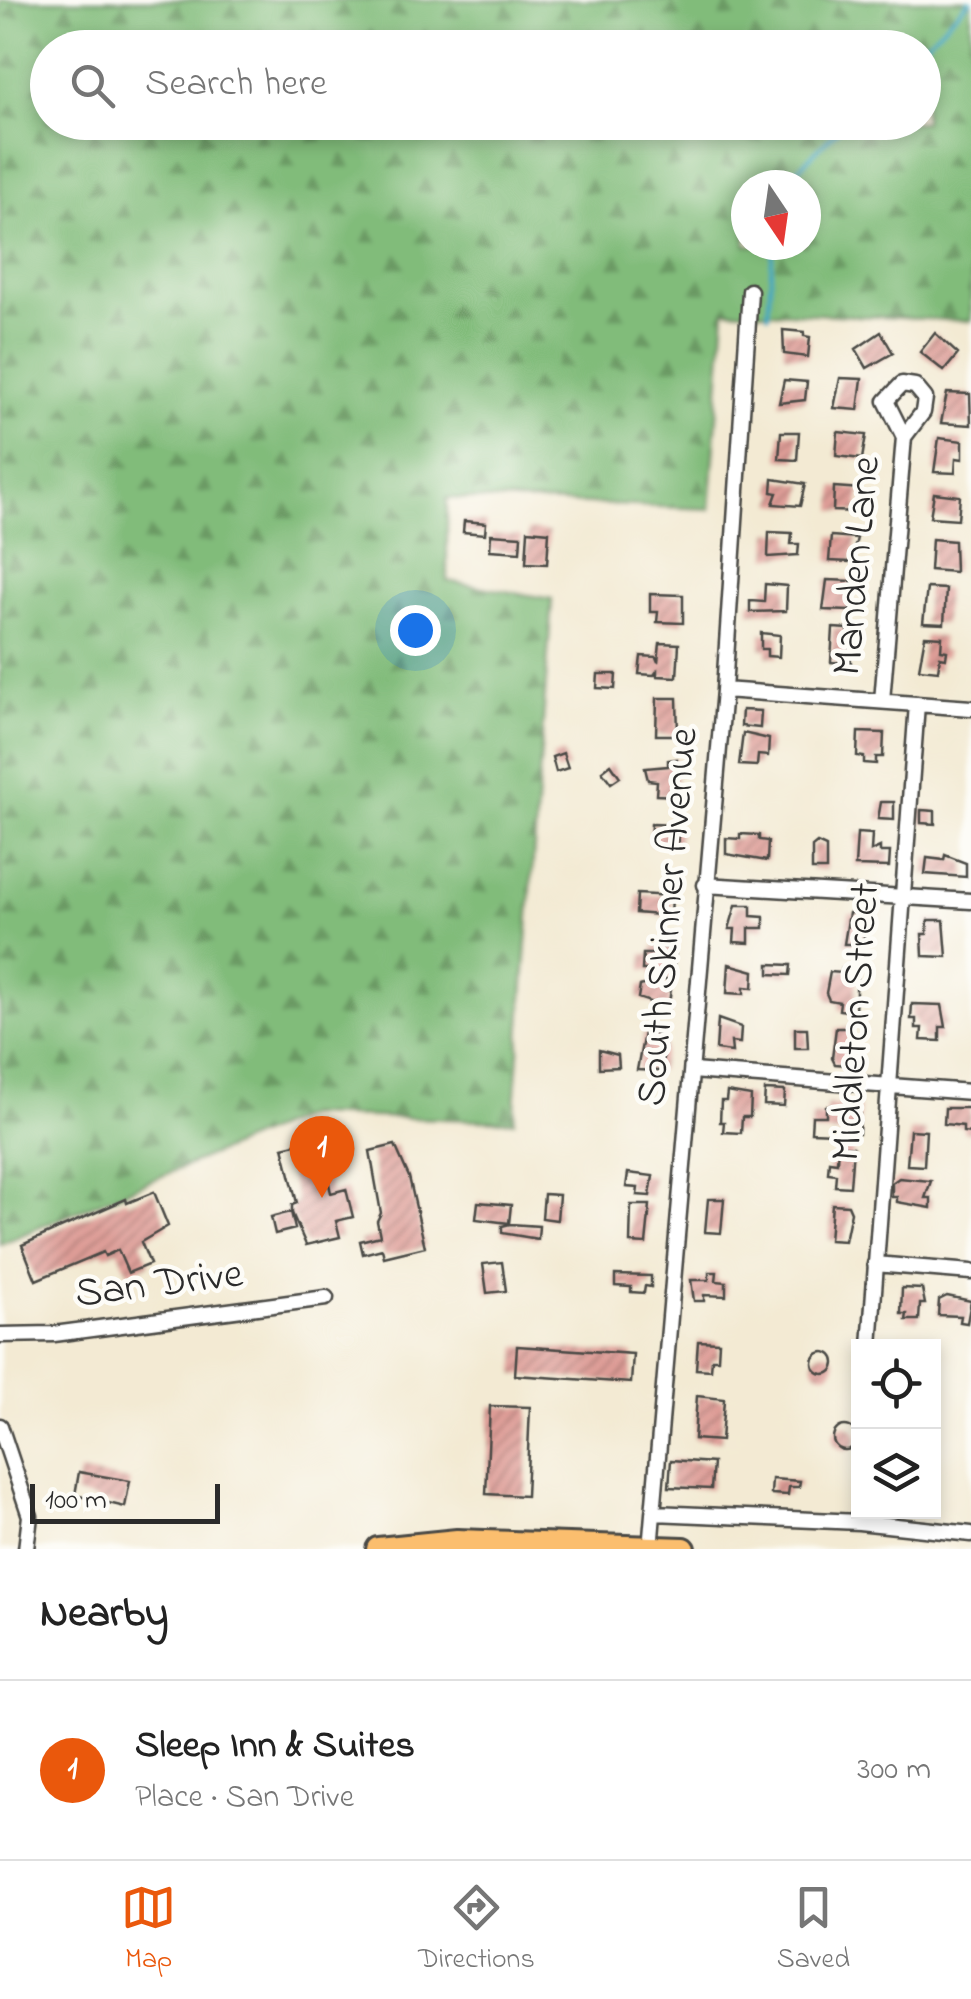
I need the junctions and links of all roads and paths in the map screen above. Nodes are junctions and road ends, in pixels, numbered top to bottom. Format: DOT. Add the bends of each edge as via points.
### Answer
graph roads {
  1 [pos="750,291"];
  2 [pos="904,437"];
  3 [pos="724,690"];
  4 [pos="882,701"];
  5 [pos="917,704"];
  6 [pos="971,708"];
  7 [pos="705,886"];
  8 [pos="900,896"];
  9 [pos="971,901"];
  10 [pos="692,1072"];
  11 [pos="886,1086"];
  12 [pos="971,1092"];
  13 [pos="875,1264"];
  14 [pos="971,1272"];
  15 [pos="326,1298"];
  16 [pos="0,1335"];
  17 [pos="870,1339"];
  18 [pos="0,1426"];
  19 [pos="654,1513"];
  20 [pos="851,1517"];
  21 [pos="873,1519"];
  22 [pos="971,1534"];
  23 [pos="650,1548"];
  24 [pos="26,1549"];
  25 [pos="378,1549"];
  26 [pos="388,1549"];
  27 [pos="684,1549"];
  1 -- 3 [label="street, South Skinner Avenue"];
  2 -- 4 [label="street, Manden Lane"];
  3 -- 4 [label="street"];
  3 -- 7 [label="street, South Skinner Avenue"];
  4 -- 5 [label="street"];
  5 -- 6 [label="street"];
  5 -- 8 [label="street, Middleton Street"];
  7 -- 8 [label="street"];
  7 -- 10 [label="street, South Skinner Avenue"];
  8 -- 9 [label="street"];
  8 -- 11 [label="street, Middleton Street"];
  10 -- 11 [label="street"];
  10 -- 19 [label="street, South Skinner Avenue"];
  11 -- 12 [label="street"];
  11 -- 13 [label="street, Middleton Street"];
  13 -- 14 [label="street"];
  13 -- 17 [label="street, Middleton Street"];
  15 -- 16 [label="street, San Drive" via="54,1334"];
  18 -- 24 [label="street" via="30,1516"];
  19 -- 20 [label="street"];
  19 -- 23 [label="street, South Skinner Avenue"];
  21 -- 22 [label="street"];
  23 -- 26 [label="main road" via="458,1541"];
  23 -- 27 [label="main road"];
  25 -- 26 [label="main road"];
}
